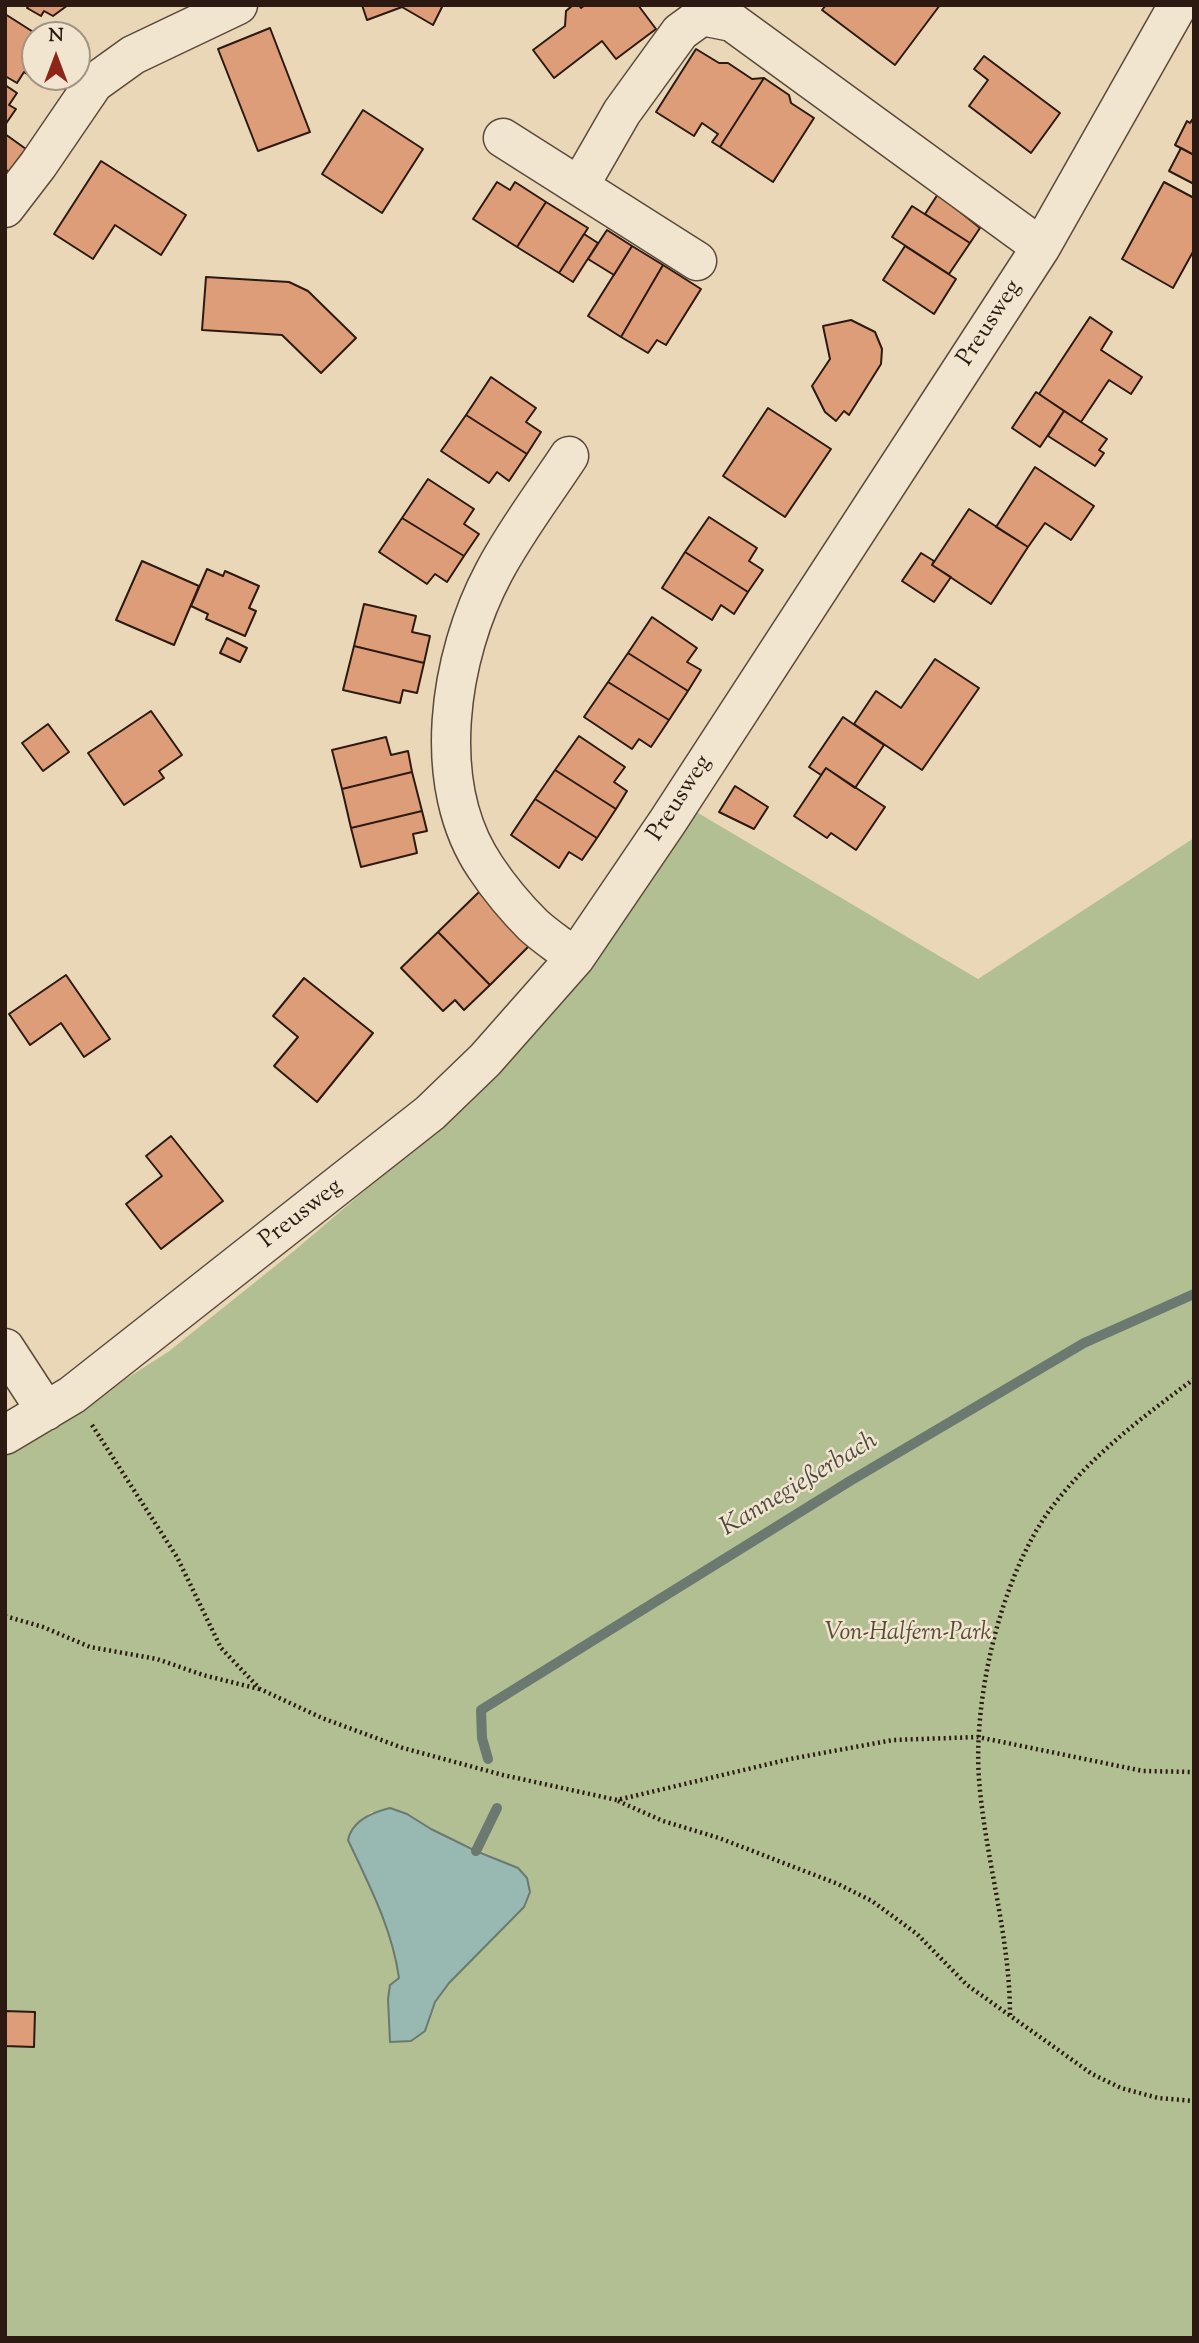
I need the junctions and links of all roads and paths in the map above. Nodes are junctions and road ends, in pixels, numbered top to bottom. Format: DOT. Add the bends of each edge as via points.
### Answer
graph roads {
  1 [pos="237,5"];
  2 [pos="1178,5"];
  3 [pos="503,138"];
  4 [pos="580,185"];
  5 [pos="5,208"];
  6 [pos="1041,247"];
  7 [pos="697,261"];
  8 [pos="569,456"];
  9 [pos="575,958"];
  10 [pos="5,1348"];
  11 [pos="1194,1379"];
  12 [pos="59,1403"];
  13 [pos="5,1435"];
  14 [pos="5,1616"];
  15 [pos="260,1689"];
  16 [pos="978,1737"];
  17 [pos="1194,1772"];
  18 [pos="617,1800"];
  19 [pos="1010,2015"];
  20 [pos="1194,2101"];
  1 -- 5 [label="street" via="133,55 94,83"];
  2 -- 6 [label="street, Preusweg"];
  3 -- 4 [label="street"];
  4 -- 6 [label="street" via="622,112 680,32 702,16 732,22"];
  4 -- 7 [label="street"];
  6 -- 9 [label="street, Preusweg"];
  8 -- 9 [label="street" via="494,573 475,617 450,721 452,774 463,822 485,867 533,925"];
  9 -- 12 [label="street, Preusweg" via="430,1113"];
  10 -- 12 [label="street"];
  11 -- 16 [label="path" via="1089,1465 1049,1512 1026,1550 986,1673"];
  12 -- 13 [label="street, Preusweg"];
  12 -- 15 [label="path" via="177,1557 221,1648"];
  14 -- 15 [label="path" via="90,1647"];
  15 -- 18 [label="path" via="403,1748"];
  16 -- 17 [label="path" via="1143,1771"];
  16 -- 18 [label="path" via="893,1740"];
  16 -- 19 [label="path" via="987,1843 1008,1958"];
  18 -- 19 [label="path" via="872,1901"];
  19 -- 20 [label="path" via="1092,2074 1121,2088"];
}
